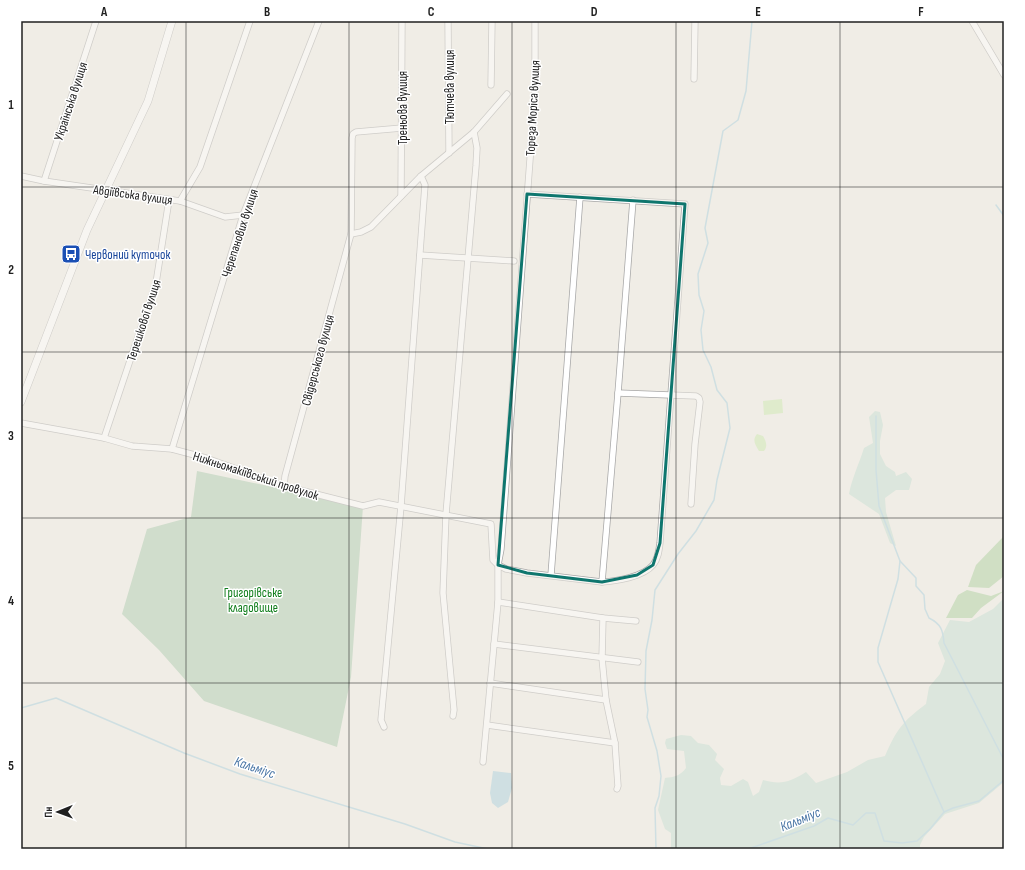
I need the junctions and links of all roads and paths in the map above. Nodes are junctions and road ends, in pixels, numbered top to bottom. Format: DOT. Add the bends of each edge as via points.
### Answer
graph roads {
  1 [pos="96,21"];
  2 [pos="172,21"];
  3 [pos="250,21"];
  4 [pos="319,21"];
  5 [pos="402,21"];
  6 [pos="448,21"];
  7 [pos="492,21"];
  8 [pos="535,21"];
  9 [pos="695,21"];
  10 [pos="972,21"];
  11 [pos="1004,75"];
  12 [pos="694,79"];
  13 [pos="491,85"];
  14 [pos="507,94"];
  15 [pos="402,128"];
  16 [pos="474,132"];
  17 [pos="449,153"];
  18 [pos="21,176"];
  19 [pos="421,176"];
  20 [pos="44,181"];
  21 [pos="106,190"];
  22 [pos="527,194"];
  23 [pos="401,196"];
  24 [pos="580,197"];
  25 [pos="169,200"];
  26 [pos="633,200"];
  27 [pos="180,201"];
  28 [pos="243,215"];
  29 [pos="351,234"];
  30 [pos="420,254"];
  31 [pos="469,258"];
  32 [pos="514,261"];
  33 [pos="618,393"];
  34 [pos="672,395"];
  35 [pos="21,402"];
  36 [pos="21,422"];
  37 [pos="104,438"];
  38 [pos="172,449"];
  39 [pos="284,486"];
  40 [pos="691,504"];
  41 [pos="401,506"];
  42 [pos="446,514"];
  43 [pos="498,564"];
  44 [pos="551,575"];
  45 [pos="602,582"];
  46 [pos="498,602"];
  47 [pos="603,618"];
  48 [pos="636,621"];
  49 [pos="494,644"];
  50 [pos="602,658"];
  51 [pos="638,662"];
  52 [pos="490,683"];
  53 [pos="606,700"];
  54 [pos="453,716"];
  55 [pos="487,725"];
  56 [pos="384,727"];
  57 [pos="615,742"];
  58 [pos="483,762"];
  59 [pos="617,789"];
  1 -- 20 [label="street, Українська вулиця"];
  2 -- 21 [label="street" via="148,101"];
  3 -- 27 [label="street" via="200,167"];
  4 -- 28 [label="street, Черепанових вулиця"];
  5 -- 15 [label="street, Треньова вулиця"];
  6 -- 17 [label="street, Тютчева вулиця"];
  7 -- 13 [label="street"];
  8 -- 22 [label="street, Тореза Моріса вулиця" via="534,92"];
  9 -- 12 [label="street"];
  10 -- 11 [label="street"];
  14 -- 16 [label="street"];
  15 -- 23 [label="street, Треньова вулиця"];
  15 -- 29 [label="street, Свiдерського вулиця" via="353,134"];
  16 -- 17 [label="street"];
  16 -- 31 [label="street" via="477,148"];
  17 -- 19 [label="street"];
  18 -- 20 [label="street, Авдіївська вулиця"];
  19 -- 23 [label="street"];
  19 -- 30 [label="street" via="425,185"];
  20 -- 21 [label="street, Авдіївська вулиця"];
  21 -- 25 [label="street, Авдіївська вулиця"];
  21 -- 35 [label="street" via="87,230"];
  22 -- 24 [label="street"];
  22 -- 43 [label="street, Тореза Моріса вулиця"];
  23 -- 29 [label="street" via="371,227"];
  24 -- 26 [label="street"];
  24 -- 44 [label="street"];
  25 -- 27 [label="street, Авдіївська вулиця"];
  25 -- 37 [label="street, Терешкової вулиця" via="156,284"];
  26 -- 33 [label="street"];
  26 -- 34 [label="street" via="685,204"];
  27 -- 28 [label="street, Авдіївська вулиця" via="225,217"];
  28 -- 38 [label="street, Черепанових вулиця"];
  29 -- 39 [label="street, Свiдерського вулиця"];
  30 -- 31 [label="street"];
  30 -- 41 [label="street"];
  31 -- 32 [label="street"];
  31 -- 42 [label="street"];
  33 -- 34 [label="street"];
  33 -- 45 [label="street"];
  34 -- 40 [label="street" via="696,396 700,402"];
  34 -- 45 [label="street" via="657,558 653,565 637,575 613,582"];
  36 -- 37 [label="street, Нижньомакіївський провулок"];
  37 -- 38 [label="street, Нижньомакіївський провулок" via="132,446"];
  38 -- 39 [label="street, Нижньомакіївський провулок" via="206,458"];
  39 -- 41 [label="street, Нижньомакіївський провулок" via="363,506 380,502"];
  41 -- 42 [label="street, Нижньомакіївський провулок"];
  41 -- 56 [label="street" via="381,720"];
  42 -- 43 [label="street, Нижньомакіївський провулок" via="491,524 493,560"];
  42 -- 54 [label="street" via="443,593"];
  43 -- 44 [label="street" via="506,569"];
  43 -- 46 [label="street"];
  44 -- 45 [label="street"];
  46 -- 47 [label="street"];
  46 -- 49 [label="street"];
  47 -- 48 [label="street"];
  47 -- 50 [label="street"];
  49 -- 50 [label="street"];
  49 -- 52 [label="street"];
  50 -- 51 [label="street"];
  50 -- 53 [label="street"];
  52 -- 53 [label="street"];
  52 -- 55 [label="street"];
  53 -- 57 [label="street"];
  55 -- 57 [label="street"];
  55 -- 58 [label="street"];
  57 -- 59 [label="street"];
}
